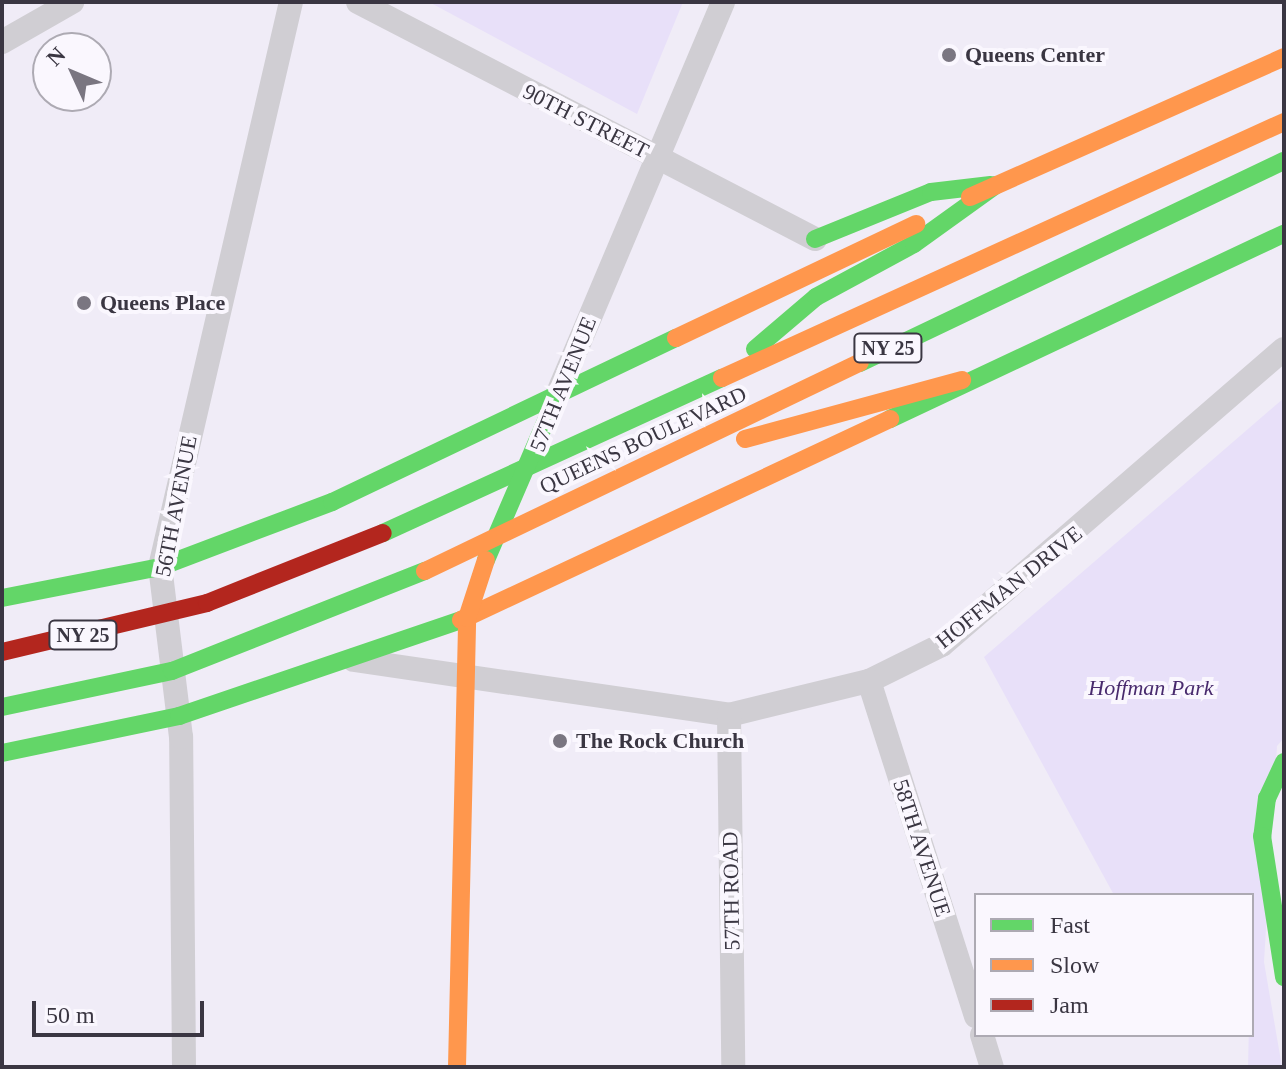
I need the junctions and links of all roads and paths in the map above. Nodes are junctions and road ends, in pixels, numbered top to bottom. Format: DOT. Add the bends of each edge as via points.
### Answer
graph roads {
  1 [pos="72,2"];
  2 [pos="291,2"];
  3 [pos="358,2"];
  4 [pos="723,2"];
  5 [pos="2,42"];
  6 [pos="1284,57"];
  7 [pos="1284,122"];
  8 [pos="658,158"];
  9 [pos="1284,161"];
  10 [pos="996,185"];
  11 [pos="1284,234"];
  12 [pos="815,239"];
  13 [pos="1284,349"];
  14 [pos="725,374"];
  15 [pos="962,380"];
  16 [pos="555,400"];
  17 [pos="531,462"];
  18 [pos="624,478"];
  19 [pos="493,538"];
  20 [pos="160,567"];
  21 [pos="2,598"];
  22 [pos="163,615"];
  23 [pos="467,618"];
  24 [pos="2,652"];
  25 [pos="348,659"];
  26 [pos="172,671"];
  27 [pos="461,674"];
  28 [pos="869,681"];
  29 [pos="27,704"];
  30 [pos="2,707"];
  31 [pos="729,715"];
  32 [pos="179,716"];
  33 [pos="2,718"];
  34 [pos="2,753"];
  35 [pos="1284,762"];
  36 [pos="1284,977"];
  37 [pos="974,1010"];
  38 [pos="983,1037"];
  39 [pos="184,1067"];
  40 [pos="457,1067"];
  41 [pos="733,1067"];
  42 [pos="992,1067"];
  1 -- 5 [label="street"];
  2 -- 20 [label="street, 56TH AVENUE"];
  3 -- 8 [label="street, 90TH STREET"];
  4 -- 8 [label="street, 57TH AVENUE"];
  6 -- 10 [label="main road"];
  7 -- 14 [label="main road, QUEENS BOULEVARD / NY 25"];
  8 -- 12 [label="street, 90TH STREET"];
  8 -- 16 [label="street, 57TH AVENUE"];
  9 -- 18 [label="main road, QUEENS BOULEVARD / NY 25"];
  10 -- 12 [label="main road" via="931,192"];
  10 -- 14 [label="main road" via="914,244 816,297"];
  10 -- 16 [label="main road"];
  11 -- 15 [label="main road"];
  13 -- 28 [label="street, HOFFMAN DRIVE" via="942,645"];
  14 -- 17 [label="main road, QUEENS BOULEVARD / NY 25"];
  15 -- 18 [label="main road" via="847,408"];
  15 -- 23 [label="main road"];
  16 -- 17 [label="main road, 57TH AVENUE"];
  16 -- 20 [label="main road" via="332,502"];
  17 -- 19 [label="main road, 57TH AVENUE"];
  17 -- 22 [label="main road, QUEENS BOULEVARD / NY 25" via="350,548"];
  18 -- 19 [label="main road, QUEENS BOULEVARD / NY 25"];
  19 -- 23 [label="main road, 57TH AVENUE"];
  19 -- 26 [label="main road, QUEENS BOULEVARD / NY 25" via="366,599"];
  20 -- 21 [label="main road"];
  20 -- 22 [label="street, 56TH AVENUE"];
  22 -- 24 [label="main road, QUEENS BOULEVARD / NY 25"];
  22 -- 26 [label="street, 56TH AVENUE"];
  23 -- 25 [label="main road"];
  23 -- 27 [label="main road, 57TH AVENUE"];
  25 -- 27 [label="street, HOFFMAN DRIVE"];
  25 -- 32 [label="main road"];
  26 -- 29 [label="main road, QUEENS BOULEVARD / NY 25"];
  26 -- 32 [label="street, 56TH AVENUE"];
  27 -- 31 [label="street, HOFFMAN DRIVE"];
  27 -- 40 [label="main road, 57TH AVENUE"];
  28 -- 31 [label="street, HOFFMAN DRIVE"];
  28 -- 37 [label="street, 58TH AVENUE"];
  29 -- 30 [label="main road, QUEENS BOULEVARD / NY 25"];
  29 -- 33 [label="main road"];
  31 -- 41 [label="street, 57TH ROAD"];
  32 -- 34 [label="main road"];
  32 -- 39 [label="street, 56TH AVENUE"];
  35 -- 36 [label="main road" via="1267,798 1262,836"];
  38 -- 42 [label="street"];
}
